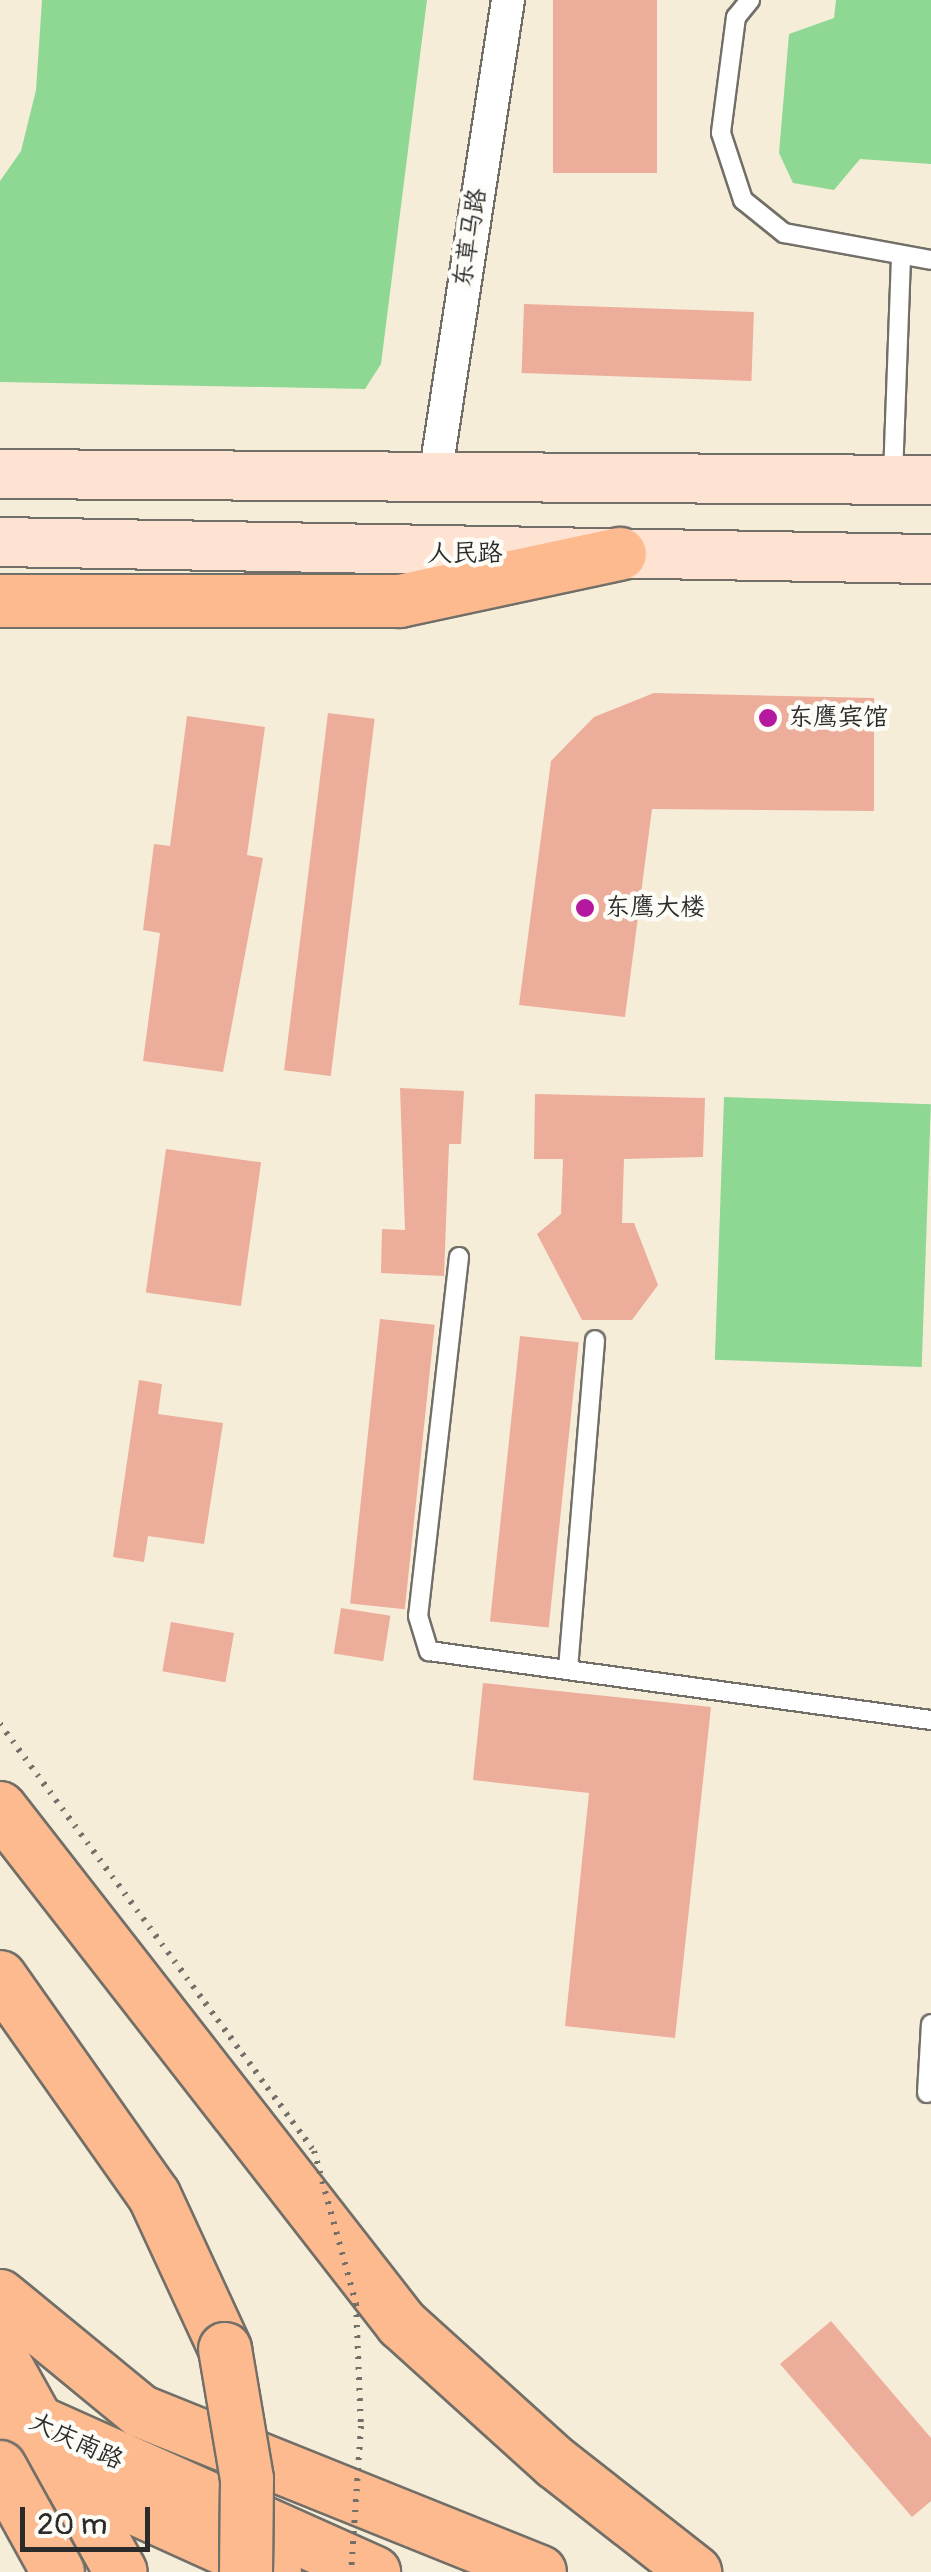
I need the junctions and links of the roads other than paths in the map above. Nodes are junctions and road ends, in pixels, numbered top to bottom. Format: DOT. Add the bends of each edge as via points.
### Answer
graph roads {
  1 [pos="508,0"];
  2 [pos="750,0"];
  3 [pos="901,256"];
  4 [pos="931,260"];
  5 [pos="0,474"];
  6 [pos="435,476"];
  7 [pos="912,480"];
  8 [pos="0,542"];
  9 [pos="620,554"];
  10 [pos="931,559"];
  11 [pos="0,600"];
  12 [pos="459,1258"];
  13 [pos="595,1340"];
  14 [pos="568,1670"];
  15 [pos="931,1720"];
  16 [pos="0,1808"];
  17 [pos="0,1977"];
  18 [pos="931,2024"];
  19 [pos="927,2093"];
  20 [pos="0,2296"];
  21 [pos="0,2355"];
  22 [pos="0,2405"];
  23 [pos="22,2439"];
  24 [pos="0,2468"];
  25 [pos="68,2481"];
  26 [pos="58,2572"];
  27 [pos="120,2572"];
  28 [pos="246,2572"];
  29 [pos="275,2572"];
  30 [pos="374,2572"];
  31 [pos="540,2572"];
  32 [pos="695,2572"];
  1 -- 6 [label="street, 东草马路"];
  2 -- 3 [label="lane" via="736,17 720,132 743,200 784,234"];
  3 -- 4 [label="lane"];
  3 -- 7 [label="lane"];
  5 -- 6 [label="main road"];
  6 -- 7 [label="main road"];
  8 -- 9 [label="main road, 人民路"];
  9 -- 10 [label="main road, 人民路"];
  9 -- 11 [label="main road" via="400,601"];
  12 -- 14 [label="lane" via="422,1636 429,1650"];
  13 -- 14 [label="lane"];
  14 -- 15 [label="lane"];
  16 -- 32 [label="main road, bridge" via="402,2324 556,2464"];
  17 -- 28 [label="main road, bridge" via="154,2196 225,2350 247,2479"];
  18 -- 19 [label="lane"];
  20 -- 31 [label="main road" via="140,2411"];
  21 -- 23 [label="main road"];
  22 -- 23 [label="main road, 大庆南路"];
  23 -- 25 [label="main road"];
  23 -- 30 [label="main road, 大庆南路"];
  24 -- 26 [label="main road, bridge"];
  25 -- 27 [label="main road"];
  25 -- 29 [label="main road, 大庆南路"];
}
